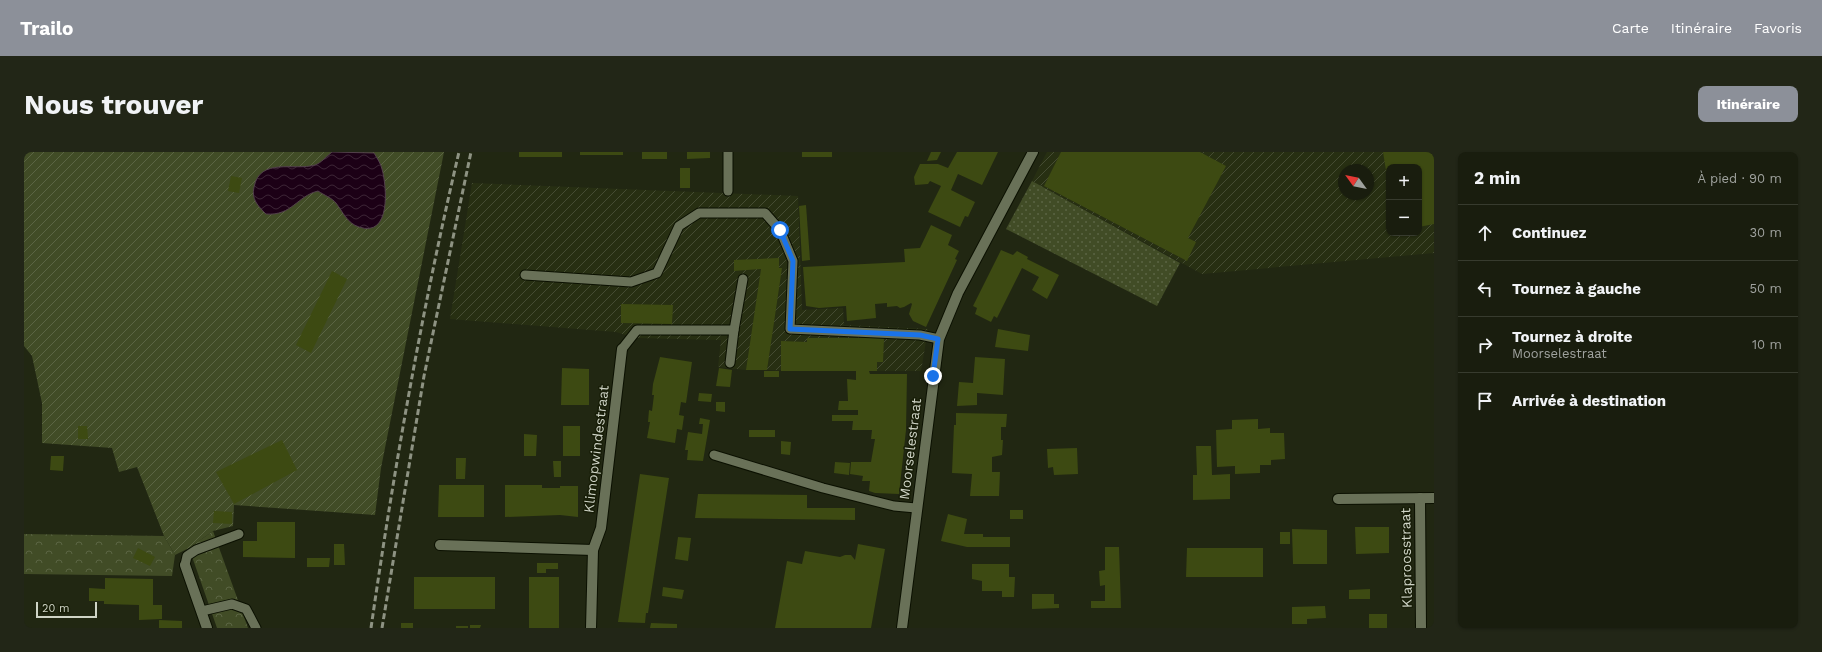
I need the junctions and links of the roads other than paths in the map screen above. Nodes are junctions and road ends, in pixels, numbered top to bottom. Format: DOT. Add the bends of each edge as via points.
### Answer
graph roads {
  1 [pos="728,152"];
  2 [pos="1033,152"];
  3 [pos="728,191"];
  4 [pos="525,275"];
  5 [pos="743,279"];
  6 [pos="734,330"];
  7 [pos="938,339"];
  8 [pos="622,350"];
  9 [pos="730,363"];
  10 [pos="714,455"];
  11 [pos="1420,498"];
  12 [pos="1434,498"];
  13 [pos="1338,499"];
  14 [pos="916,508"];
  15 [pos="239,534"];
  16 [pos="440,546"];
  17 [pos="593,550"];
  18 [pos="184,565"];
  19 [pos="202,611"];
  20 [pos="207,628"];
  21 [pos="256,628"];
  22 [pos="591,628"];
  23 [pos="902,628"];
  24 [pos="1421,628"];
  1 -- 3 [label="lane"];
  2 -- 7 [label="street, Moorselestraat" via="958,293"];
  4 -- 7 [label="lane" via="631,282 657,273 679,226 699,213 764,213 780,230 793,261 790,329 920,335"];
  5 -- 6 [label="lane"];
  6 -- 8 [label="lane" via="637,330"];
  6 -- 9 [label="lane"];
  7 -- 14 [label="street, Moorselestraat"];
  8 -- 17 [label="street, Klimopwindestraat" via="601,528"];
  10 -- 14 [label="lane" via="894,506"];
  11 -- 12 [label="street"];
  11 -- 13 [label="street, Klaproosstraat"];
  11 -- 24 [label="street, Klaproosstraat"];
  14 -- 23 [label="street, Moorselestraat"];
  15 -- 18 [label="lane" via="196,550 187,556"];
  16 -- 17 [label="street"];
  17 -- 22 [label="street, Klimopwindestraat"];
  18 -- 19 [label="street"];
  19 -- 20 [label="street"];
  19 -- 21 [label="lane" via="232,604 246,609"];
}
